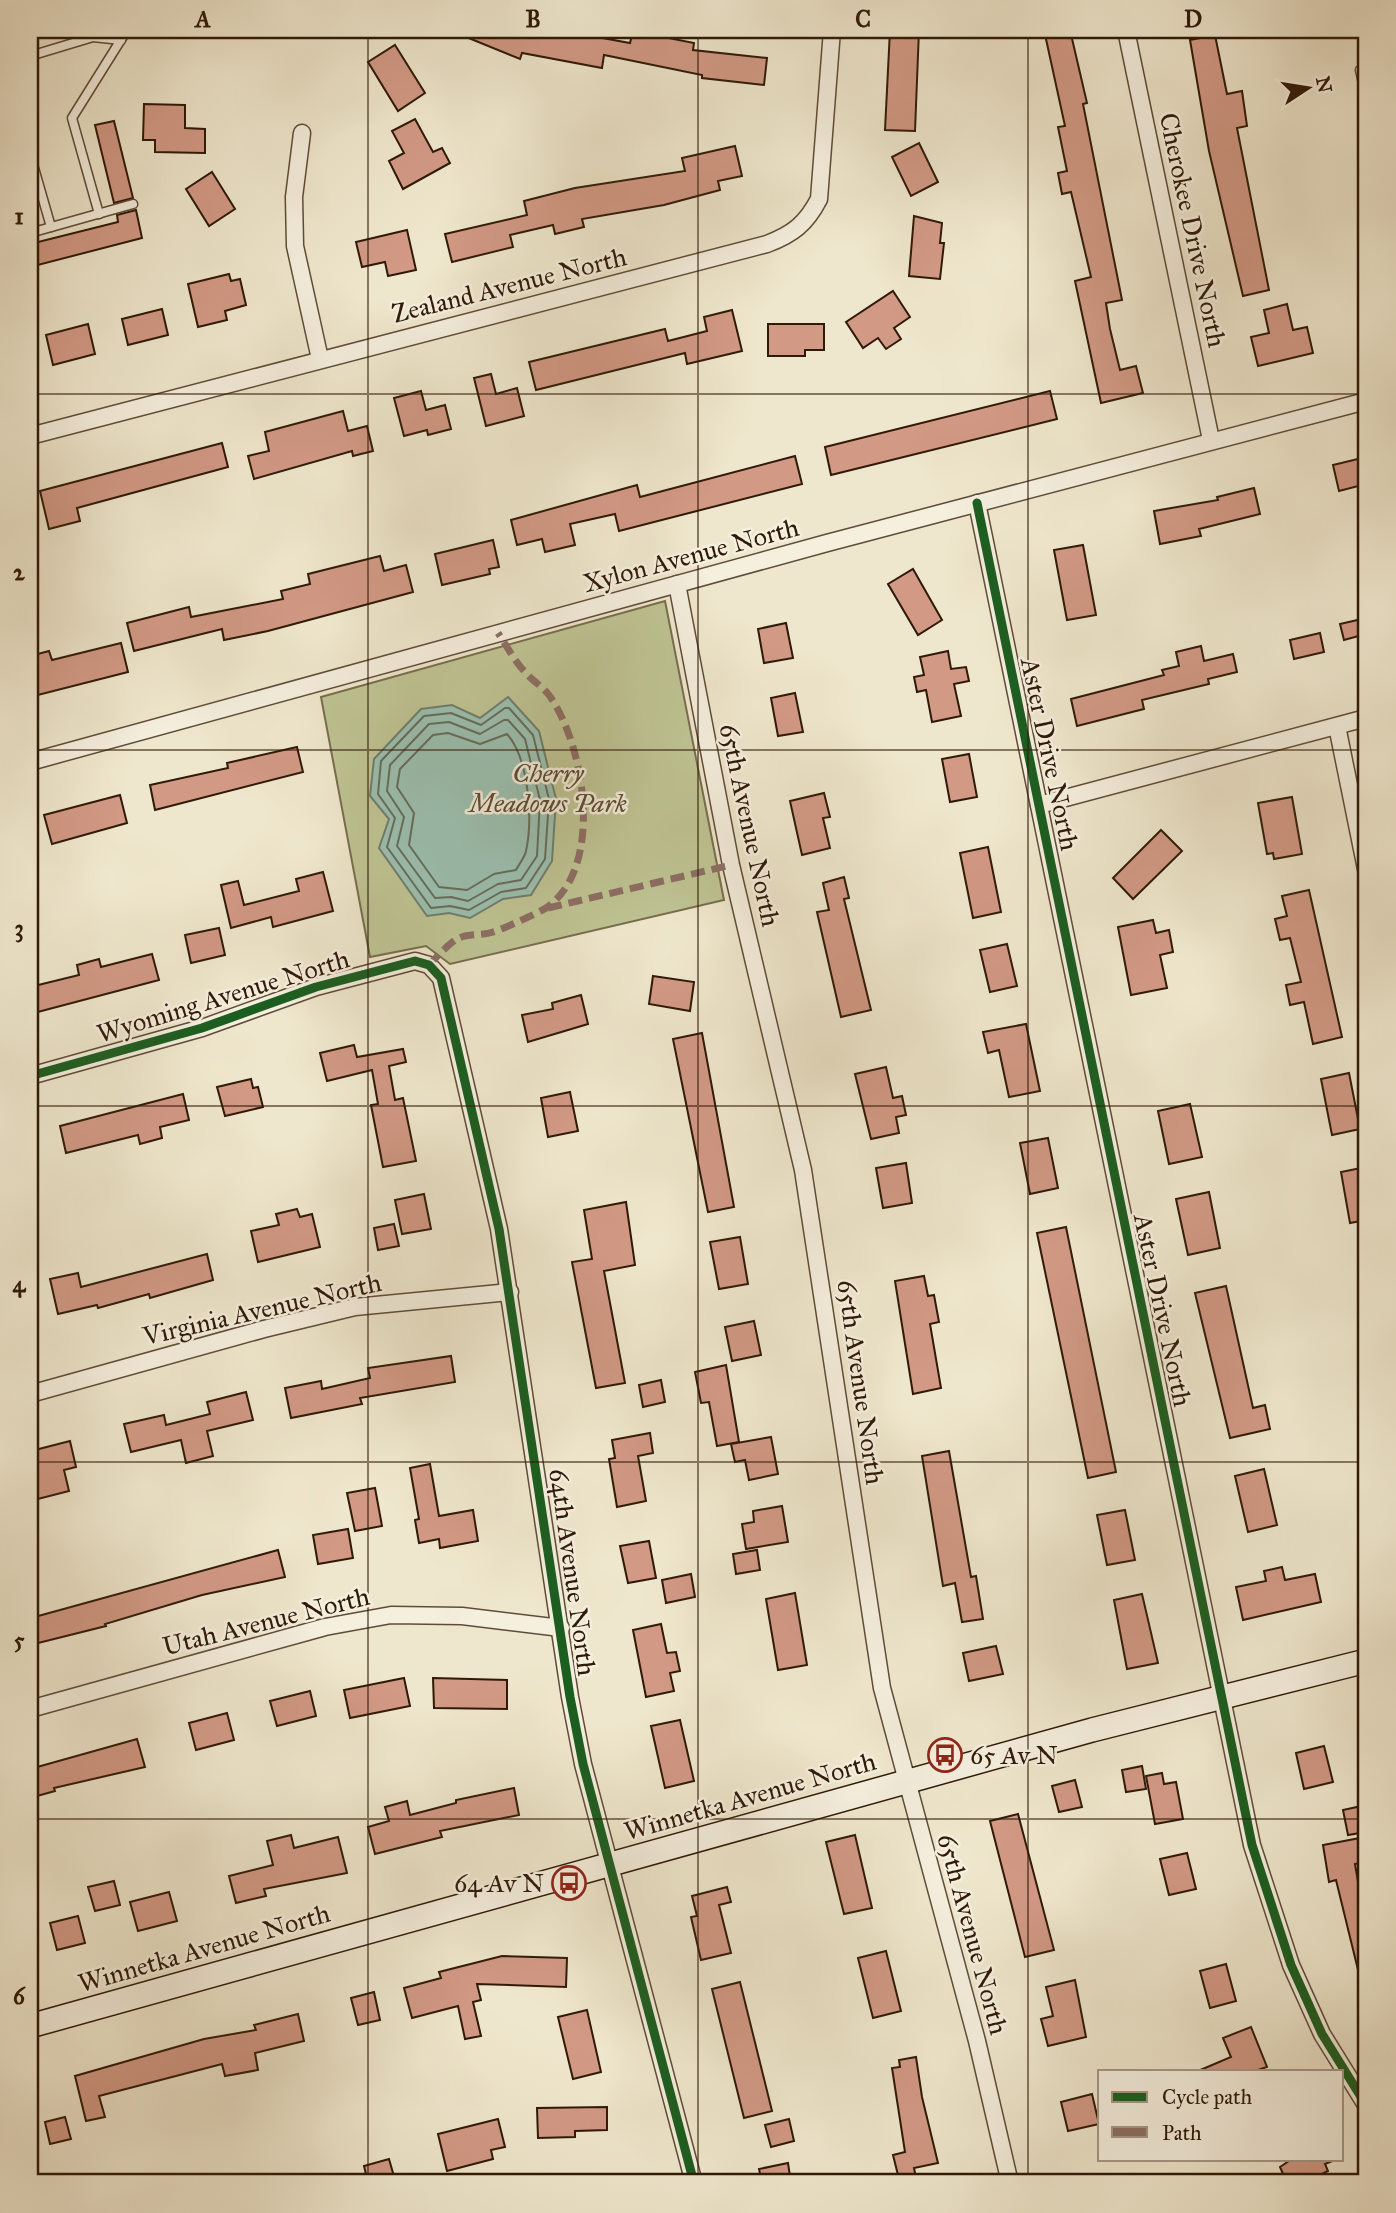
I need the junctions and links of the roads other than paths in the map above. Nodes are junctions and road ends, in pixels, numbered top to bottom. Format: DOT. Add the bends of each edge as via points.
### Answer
graph roads {
  1 [pos="127,30"];
  2 [pos="832,30"];
  3 [pos="1126,30"];
  4 [pos="121,40"];
  5 [pos="30,56"];
  6 [pos="1360,70"];
  7 [pos="1366,96"];
  8 [pos="302,133"];
  9 [pos="30,154"];
  10 [pos="133,204"];
  11 [pos="99,214"];
  12 [pos="51,227"];
  13 [pos="30,233"];
  14 [pos="320,359"];
  15 [pos="1366,401"];
  16 [pos="30,436"];
  17 [pos="1211,440"];
  18 [pos="977,503"];
  19 [pos="677,584"];
  20 [pos="1366,718"];
  21 [pos="1337,726"];
  22 [pos="30,762"];
  23 [pos="1039,805"];
  24 [pos="1366,869"];
  25 [pos="429,965"];
  26 [pos="30,1076"];
  27 [pos="510,1292"];
  28 [pos="30,1394"];
  29 [pos="561,1628"];
  30 [pos="1366,1661"];
  31 [pos="1221,1697"];
  32 [pos="30,1709"];
  33 [pos="907,1781"];
  34 [pos="609,1864"];
  35 [pos="30,2026"];
  36 [pos="1366,2105"];
  37 [pos="694,2183"];
  38 [pos="1010,2183"];
  1 -- 4 [label="lane"];
  2 -- 14 [label="street, Zealand Avenue North" via="819,199 807,220 789,236"];
  3 -- 17 [label="street, Cherokee Drive North"];
  4 -- 5 [label="lane" via="93,37"];
  4 -- 11 [label="lane" via="72,118"];
  6 -- 7 [label="lane"];
  8 -- 14 [label="street" via="294,197 295,246"];
  9 -- 12 [label="lane"];
  10 -- 11 [label="lane"];
  11 -- 12 [label="lane"];
  12 -- 13 [label="lane"];
  14 -- 16 [label="street, Zealand Avenue North"];
  15 -- 17 [label="street, Xylon Avenue North"];
  17 -- 18 [label="street, Xylon Avenue North"];
  18 -- 19 [label="street, Xylon Avenue North"];
  18 -- 23 [label="street, Aster Drive North"];
  19 -- 22 [label="street, Xylon Avenue North"];
  19 -- 33 [label="street, 65th Avenue North" via="731,864 803,1170 882,1688"];
  20 -- 21 [label="street"];
  21 -- 23 [label="street"];
  21 -- 24 [label="street"];
  23 -- 31 [label="street, Aster Drive North"];
  25 -- 26 [label="street, Wyoming Avenue North" via="415,961 316,987 202,1028"];
  25 -- 27 [label="street, 64th Avenue North" via="441,978"];
  27 -- 28 [label="street, Virginia Avenue North" via="355,1307"];
  27 -- 29 [label="street, 64th Avenue North"];
  29 -- 32 [label="street, Utah Avenue North" via="462,1616 391,1615 325,1627"];
  29 -- 34 [label="street, 64th Avenue North" via="580,1751"];
  30 -- 31 [label="street, Winnetka Avenue North"];
  31 -- 33 [label="street, Winnetka Avenue North"];
  31 -- 36 [label="street, Aster Drive North" via="1252,1845 1291,1965 1322,2034"];
  33 -- 34 [label="street, Winnetka Avenue North"];
  33 -- 38 [label="street, 65th Avenue North"];
  34 -- 35 [label="street, Winnetka Avenue North"];
  34 -- 37 [label="street, 64th Avenue North"];
}
